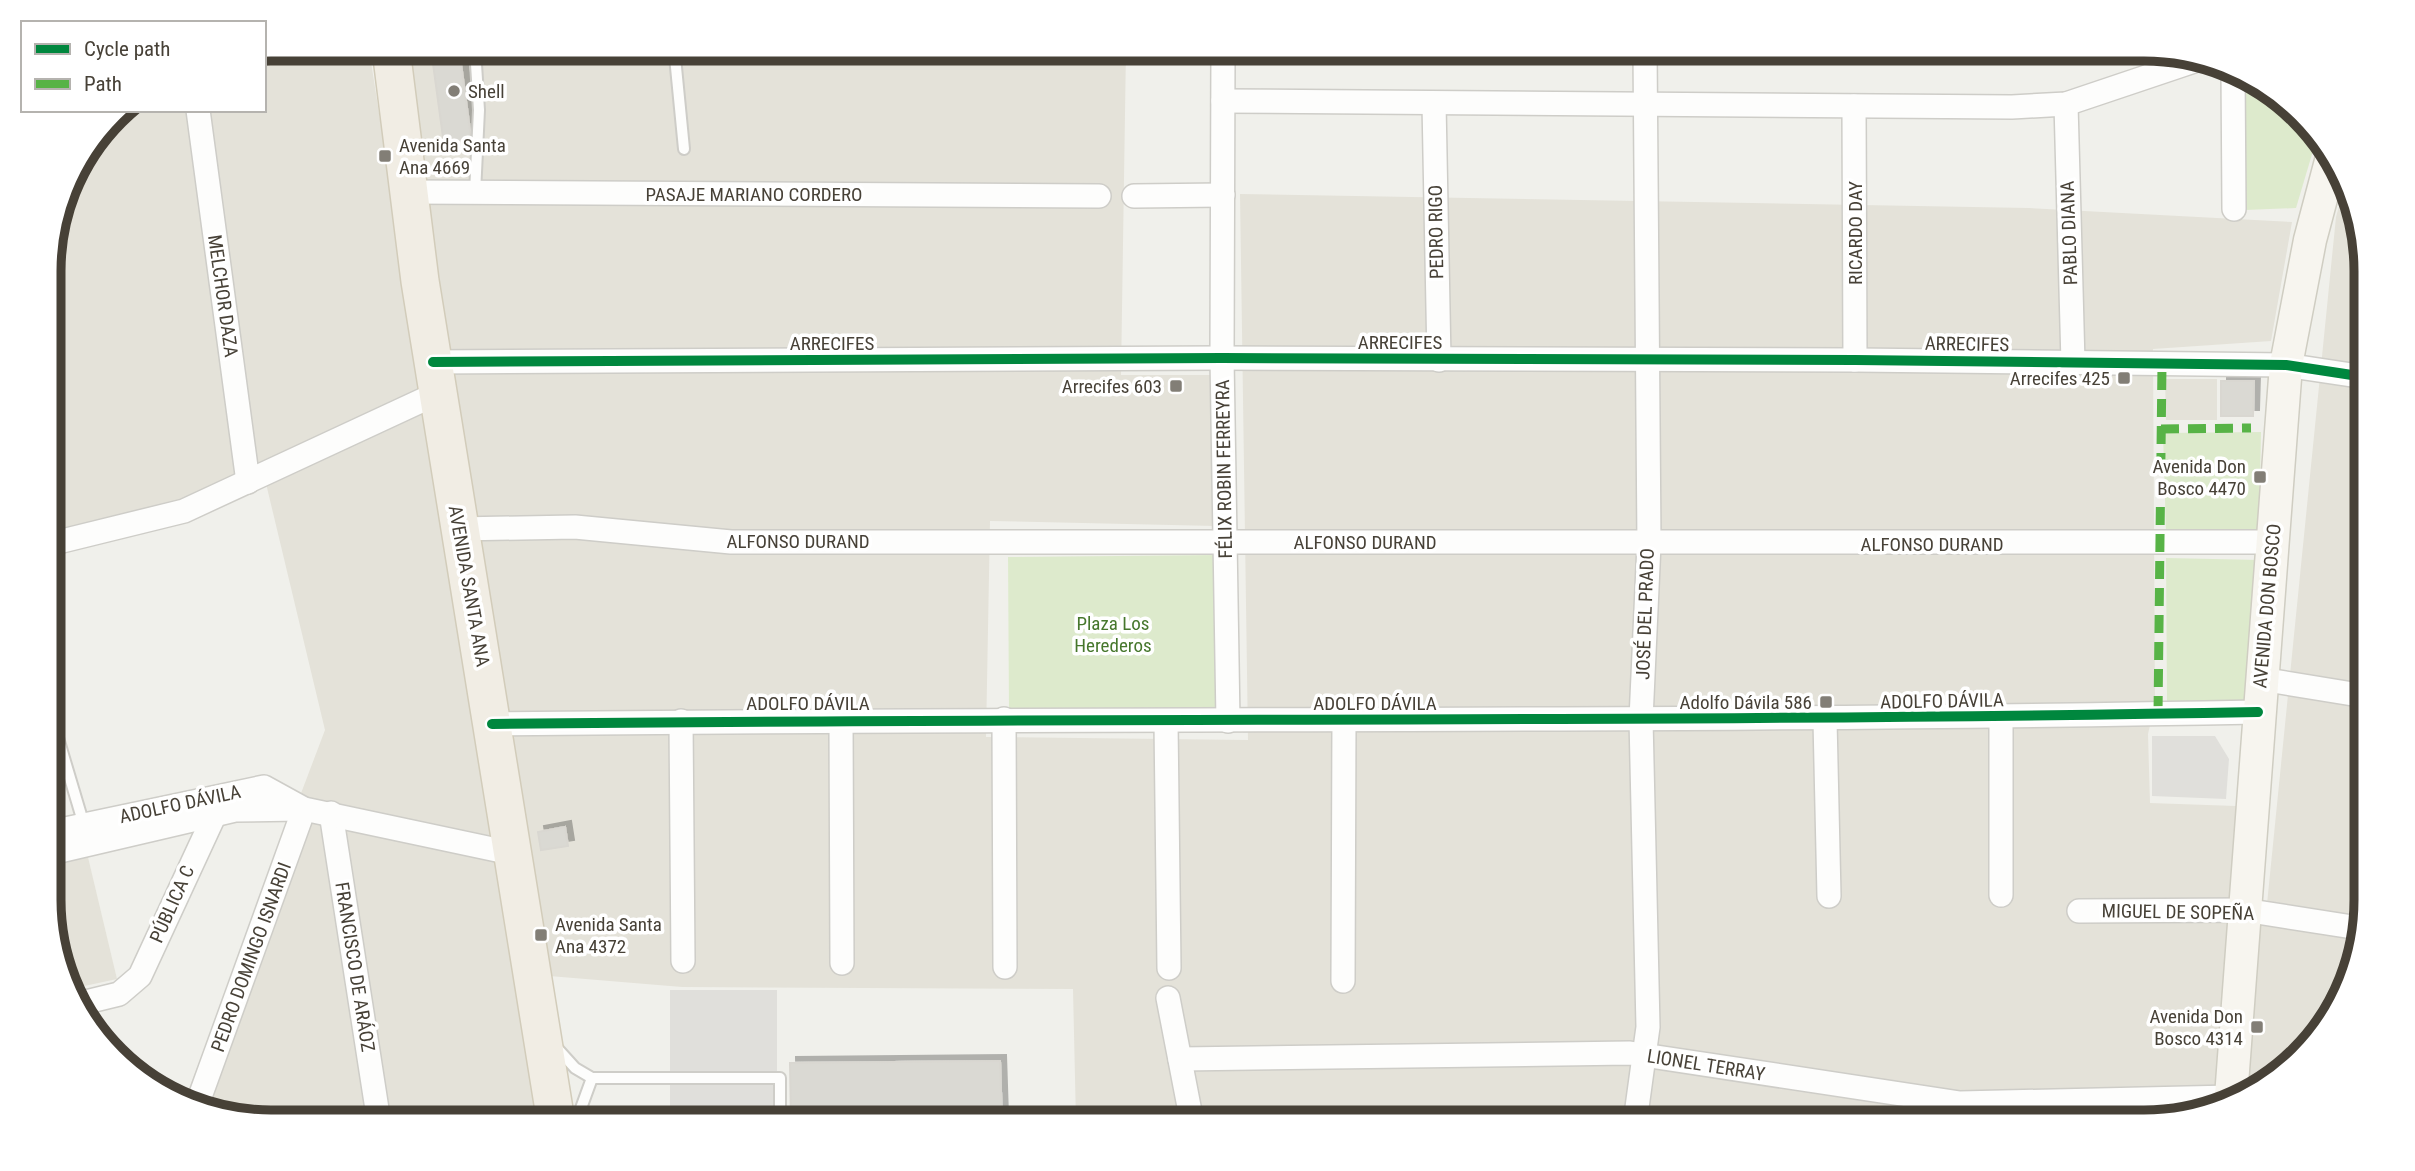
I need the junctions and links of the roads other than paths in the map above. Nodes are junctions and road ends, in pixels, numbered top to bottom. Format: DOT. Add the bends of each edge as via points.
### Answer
graph roads {
  1 [pos="393,61"];
  2 [pos="476,61"];
  3 [pos="675,61"];
  4 [pos="1223,61"];
  5 [pos="1645,61"];
  6 [pos="2183,65"];
  7 [pos="2233,81"];
  8 [pos="1223,101"];
  9 [pos="1434,103"];
  10 [pos="2066,104"];
  11 [pos="1645,105"];
  12 [pos="1854,106"];
  13 [pos="198,112"];
  14 [pos="684,149"];
  15 [pos="2328,171"];
  16 [pos="409,192"];
  17 [pos="475,193"];
  18 [pos="1223,195"];
  19 [pos="1098,196"];
  20 [pos="1134,196"];
  21 [pos="2234,209"];
  22 [pos="1222,358"];
  23 [pos="1438,360"];
  24 [pos="1855,360"];
  25 [pos="1647,361"];
  26 [pos="2073,363"];
  27 [pos="2286,365"];
  28 [pos="2354,375"];
  29 [pos="436,377"];
  30 [pos="248,482"];
  31 [pos="458,529"];
  32 [pos="62,541"];
  33 [pos="1225,541"];
  34 [pos="2272,542"];
  35 [pos="1648,544"];
  36 [pos="2261,679"];
  37 [pos="2354,694"];
  38 [pos="2258,712"];
  39 [pos="2001,718"];
  40 [pos="1004,719"];
  41 [pos="1641,719"];
  42 [pos="841,720"];
  43 [pos="1825,720"];
  44 [pos="681,721"];
  45 [pos="1228,721"];
  46 [pos="1344,721"];
  47 [pos="1166,722"];
  48 [pos="492,724"];
  49 [pos="61,746"];
  50 [pos="304,808"];
  51 [pos="331,813"];
  52 [pos="215,814"];
  53 [pos="84,825"];
  54 [pos="61,830"];
  55 [pos="61,851"];
  56 [pos="512,853"];
  57 [pos="2001,895"];
  58 [pos="1829,896"];
  59 [pos="2244,910"];
  60 [pos="2079,911"];
  61 [pos="2352,927"];
  62 [pos="683,961"];
  63 [pos="842,962"];
  64 [pos="1006,967"];
  65 [pos="1169,968"];
  66 [pos="1343,981"];
  67 [pos="1168,998"];
  68 [pos="87,1001"];
  69 [pos="539,1021"];
  70 [pos="1645,1054"];
  71 [pos="1180,1059"];
  72 [pos="592,1078"];
  73 [pos="2231,1090"];
  74 [pos="200,1097"];
  75 [pos="2215,1097"];
  76 [pos="1637,1109"];
  77 [pos="377,1110"];
  78 [pos="554,1110"];
  79 [pos="580,1110"];
  80 [pos="780,1110"];
  81 [pos="1190,1110"];
  1 -- 16 [label="main road, AVENIDA SANTA ANA"];
  2 -- 17 [label="lane" via="479,110"];
  3 -- 14 [label="lane"];
  4 -- 8 [label="street, FÉLIX ROBIN FERREYRA"];
  5 -- 11 [label="street, JOSÉ DEL PRADO"];
  6 -- 10 [label="street"];
  7 -- 21 [label="street"];
  8 -- 9 [label="street"];
  8 -- 18 [label="street, FÉLIX ROBIN FERREYRA"];
  9 -- 11 [label="street"];
  9 -- 23 [label="street, PEDRO RIGO"];
  10 -- 12 [label="street"];
  10 -- 26 [label="street, PABLO DIANA"];
  11 -- 12 [label="street"];
  11 -- 25 [label="street, JOSÉ DEL PRADO"];
  12 -- 24 [label="street, RICARDO DAY"];
  13 -- 30 [label="street, MELCHOR DAZA"];
  15 -- 27 [label="main road, AVENIDA DON BOSCO"];
  16 -- 17 [label="street, PASAJE MARIANO CORDERO"];
  16 -- 29 [label="main road, AVENIDA SANTA ANA"];
  17 -- 19 [label="street, PASAJE MARIANO CORDERO"];
  18 -- 20 [label="street"];
  18 -- 22 [label="street, FÉLIX ROBIN FERREYRA"];
  22 -- 23 [label="street, ARRECIFES"];
  22 -- 29 [label="street, ARRECIFES"];
  22 -- 33 [label="street, FÉLIX ROBIN FERREYRA"];
  23 -- 25 [label="street, ARRECIFES"];
  24 -- 25 [label="street, ARRECIFES"];
  24 -- 26 [label="street, ARRECIFES"];
  25 -- 35 [label="street, JOSÉ DEL PRADO"];
  26 -- 27 [label="street, ARRECIFES"];
  27 -- 28 [label="street, ARRECIFES"];
  27 -- 34 [label="main road, AVENIDA DON BOSCO"];
  29 -- 30 [label="street"];
  29 -- 31 [label="main road, AVENIDA SANTA ANA"];
  30 -- 32 [label="street" via="169,517"];
  31 -- 33 [label="street, ALFONSO DURAND" via="575,527 731,542"];
  31 -- 48 [label="main road, AVENIDA SANTA ANA"];
  33 -- 35 [label="street, ALFONSO DURAND"];
  33 -- 45 [label="street, FÉLIX ROBIN FERREYRA"];
  34 -- 35 [label="street, ALFONSO DURAND"];
  34 -- 36 [label="main road, AVENIDA DON BOSCO"];
  35 -- 41 [label="street, JOSÉ DEL PRADO"];
  36 -- 37 [label="street"];
  36 -- 38 [label="main road, AVENIDA DON BOSCO"];
  38 -- 39 [label="street, ADOLFO DÁVILA"];
  38 -- 59 [label="main road, AVENIDA DON BOSCO"];
  39 -- 43 [label="street, ADOLFO DÁVILA"];
  39 -- 57 [label="street"];
  40 -- 42 [label="street, ADOLFO DÁVILA"];
  40 -- 47 [label="street, ADOLFO DÁVILA"];
  40 -- 64 [label="street"];
  41 -- 43 [label="street, ADOLFO DÁVILA"];
  41 -- 46 [label="street, ADOLFO DÁVILA"];
  41 -- 70 [label="street, JOSÉ DEL PRADO"];
  42 -- 44 [label="street, ADOLFO DÁVILA"];
  42 -- 63 [label="street"];
  43 -- 58 [label="street"];
  44 -- 48 [label="street, ADOLFO DÁVILA"];
  44 -- 62 [label="street"];
  45 -- 46 [label="street, ADOLFO DÁVILA"];
  45 -- 47 [label="street, ADOLFO DÁVILA"];
  46 -- 66 [label="street"];
  47 -- 65 [label="street"];
  48 -- 56 [label="main road, AVENIDA SANTA ANA"];
  49 -- 53 [label="lane"];
  50 -- 51 [label="street, ADOLFO DÁVILA"];
  50 -- 52 [label="street"];
  50 -- 53 [label="street, ADOLFO DÁVILA" via="264,787"];
  50 -- 74 [label="street, PEDRO DOMINGO ISNARDI"];
  51 -- 56 [label="street, ADOLFO DÁVILA"];
  51 -- 77 [label="street, FRANCISCO DE ARÁOZ"];
  52 -- 55 [label="street"];
  52 -- 68 [label="street, PÚBLICA C" via="140,976 127,990"];
  53 -- 54 [label="street, ADOLFO DÁVILA"];
  56 -- 69 [label="main road, AVENIDA SANTA ANA"];
  59 -- 60 [label="street, MIGUEL DE SOPEÑA"];
  59 -- 61 [label="street, MIGUEL DE SOPEÑA"];
  59 -- 73 [label="main road, AVENIDA DON BOSCO"];
  67 -- 71 [label="street"];
  69 -- 72 [label="lane" via="562,1057"];
  69 -- 78 [label="main road, AVENIDA SANTA ANA"];
  70 -- 71 [label="street, LIONEL TERRAY"];
  70 -- 75 [label="street, LIONEL TERRAY" via="1960,1103"];
  70 -- 76 [label="street, JOSÉ DEL PRADO"];
  71 -- 81 [label="street"];
  72 -- 79 [label="lane"];
  72 -- 80 [label="lane" via="780,1077"];
}
